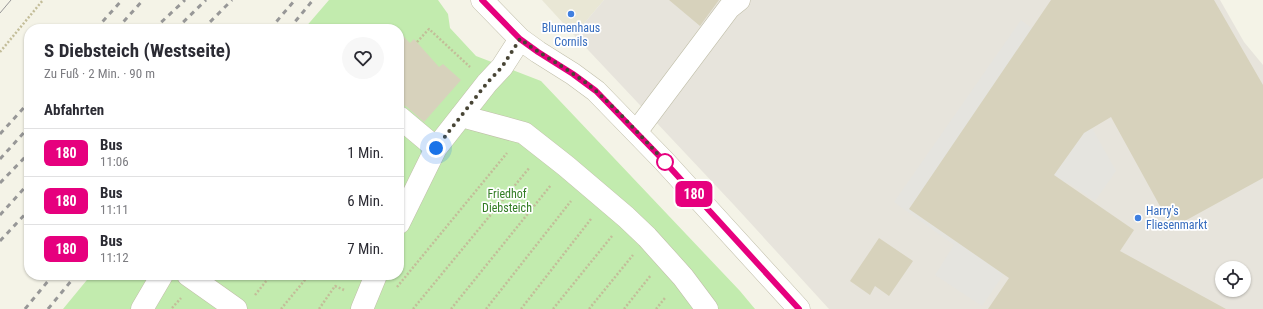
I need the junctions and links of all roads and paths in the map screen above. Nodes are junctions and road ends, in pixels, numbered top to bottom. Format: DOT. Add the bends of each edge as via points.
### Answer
graph roads {
  1 [pos="43,0"];
  2 [pos="482,0"];
  3 [pos="739,0"];
  4 [pos="520,39"];
  5 [pos="417,42"];
  6 [pos="0,52"];
  7 [pos="487,83"];
  8 [pos="461,116"];
  9 [pos="404,121"];
  10 [pos="636,132"];
  11 [pos="524,133"];
  12 [pos="436,148"];
  13 [pos="544,149"];
  14 [pos="566,166"];
  15 [pos="586,182"];
  16 [pos="606,200"];
  17 [pos="404,213"];
  18 [pos="626,218"];
  19 [pos="647,238"];
  20 [pos="666,257"];
  21 [pos="159,280"];
  22 [pos="198,280"];
  23 [pos="266,280"];
  24 [pos="305,280"];
  25 [pos="374,280"];
  26 [pos="404,280"];
  27 [pos="404,280"];
  28 [pos="665,298"];
  29 [pos="244,303"];
  30 [pos="364,304"];
  31 [pos="142,309"];
  32 [pos="281,309"];
  33 [pos="319,309"];
  34 [pos="413,309"];
  35 [pos="451,309"];
  36 [pos="486,309"];
  37 [pos="521,309"];
  38 [pos="553,309"];
  39 [pos="589,309"];
  40 [pos="624,309"];
  41 [pos="656,309"];
  42 [pos="707,309"];
  43 [pos="799,309"];
  1 -- 6 [label="path"];
  2 -- 4 [label="street"];
  3 -- 10 [label="street" via="729,8"];
  4 -- 7 [label="street" via="502,67"];
  4 -- 10 [label="street" via="596,91"];
  5 -- 7 [label="path" via="429,29"];
  7 -- 8 [label="street"];
  8 -- 11 [label="street"];
  8 -- 12 [label="street"];
  9 -- 12 [label="street"];
  10 -- 43 [label="street"];
  11 -- 13 [label="street"];
  11 -- 26 [label="path"];
  12 -- 17 [label="street"];
  13 -- 14 [label="street"];
  13 -- 34 [label="path"];
  14 -- 15 [label="street"];
  14 -- 35 [label="path"];
  15 -- 16 [label="street"];
  15 -- 36 [label="path"];
  16 -- 18 [label="street"];
  16 -- 37 [label="path"];
  18 -- 19 [label="street"];
  18 -- 38 [label="path"];
  19 -- 20 [label="street"];
  19 -- 39 [label="path"];
  20 -- 40 [label="path"];
  20 -- 42 [label="street"];
  21 -- 31 [label="street"];
  22 -- 29 [label="street"];
  23 -- 29 [label="path"];
  24 -- 32 [label="path"];
  25 -- 30 [label="street"];
  27 -- 30 [label="path" via="399,286"];
  28 -- 41 [label="path"];
  30 -- 33 [label="path" via="335,286"];
}
